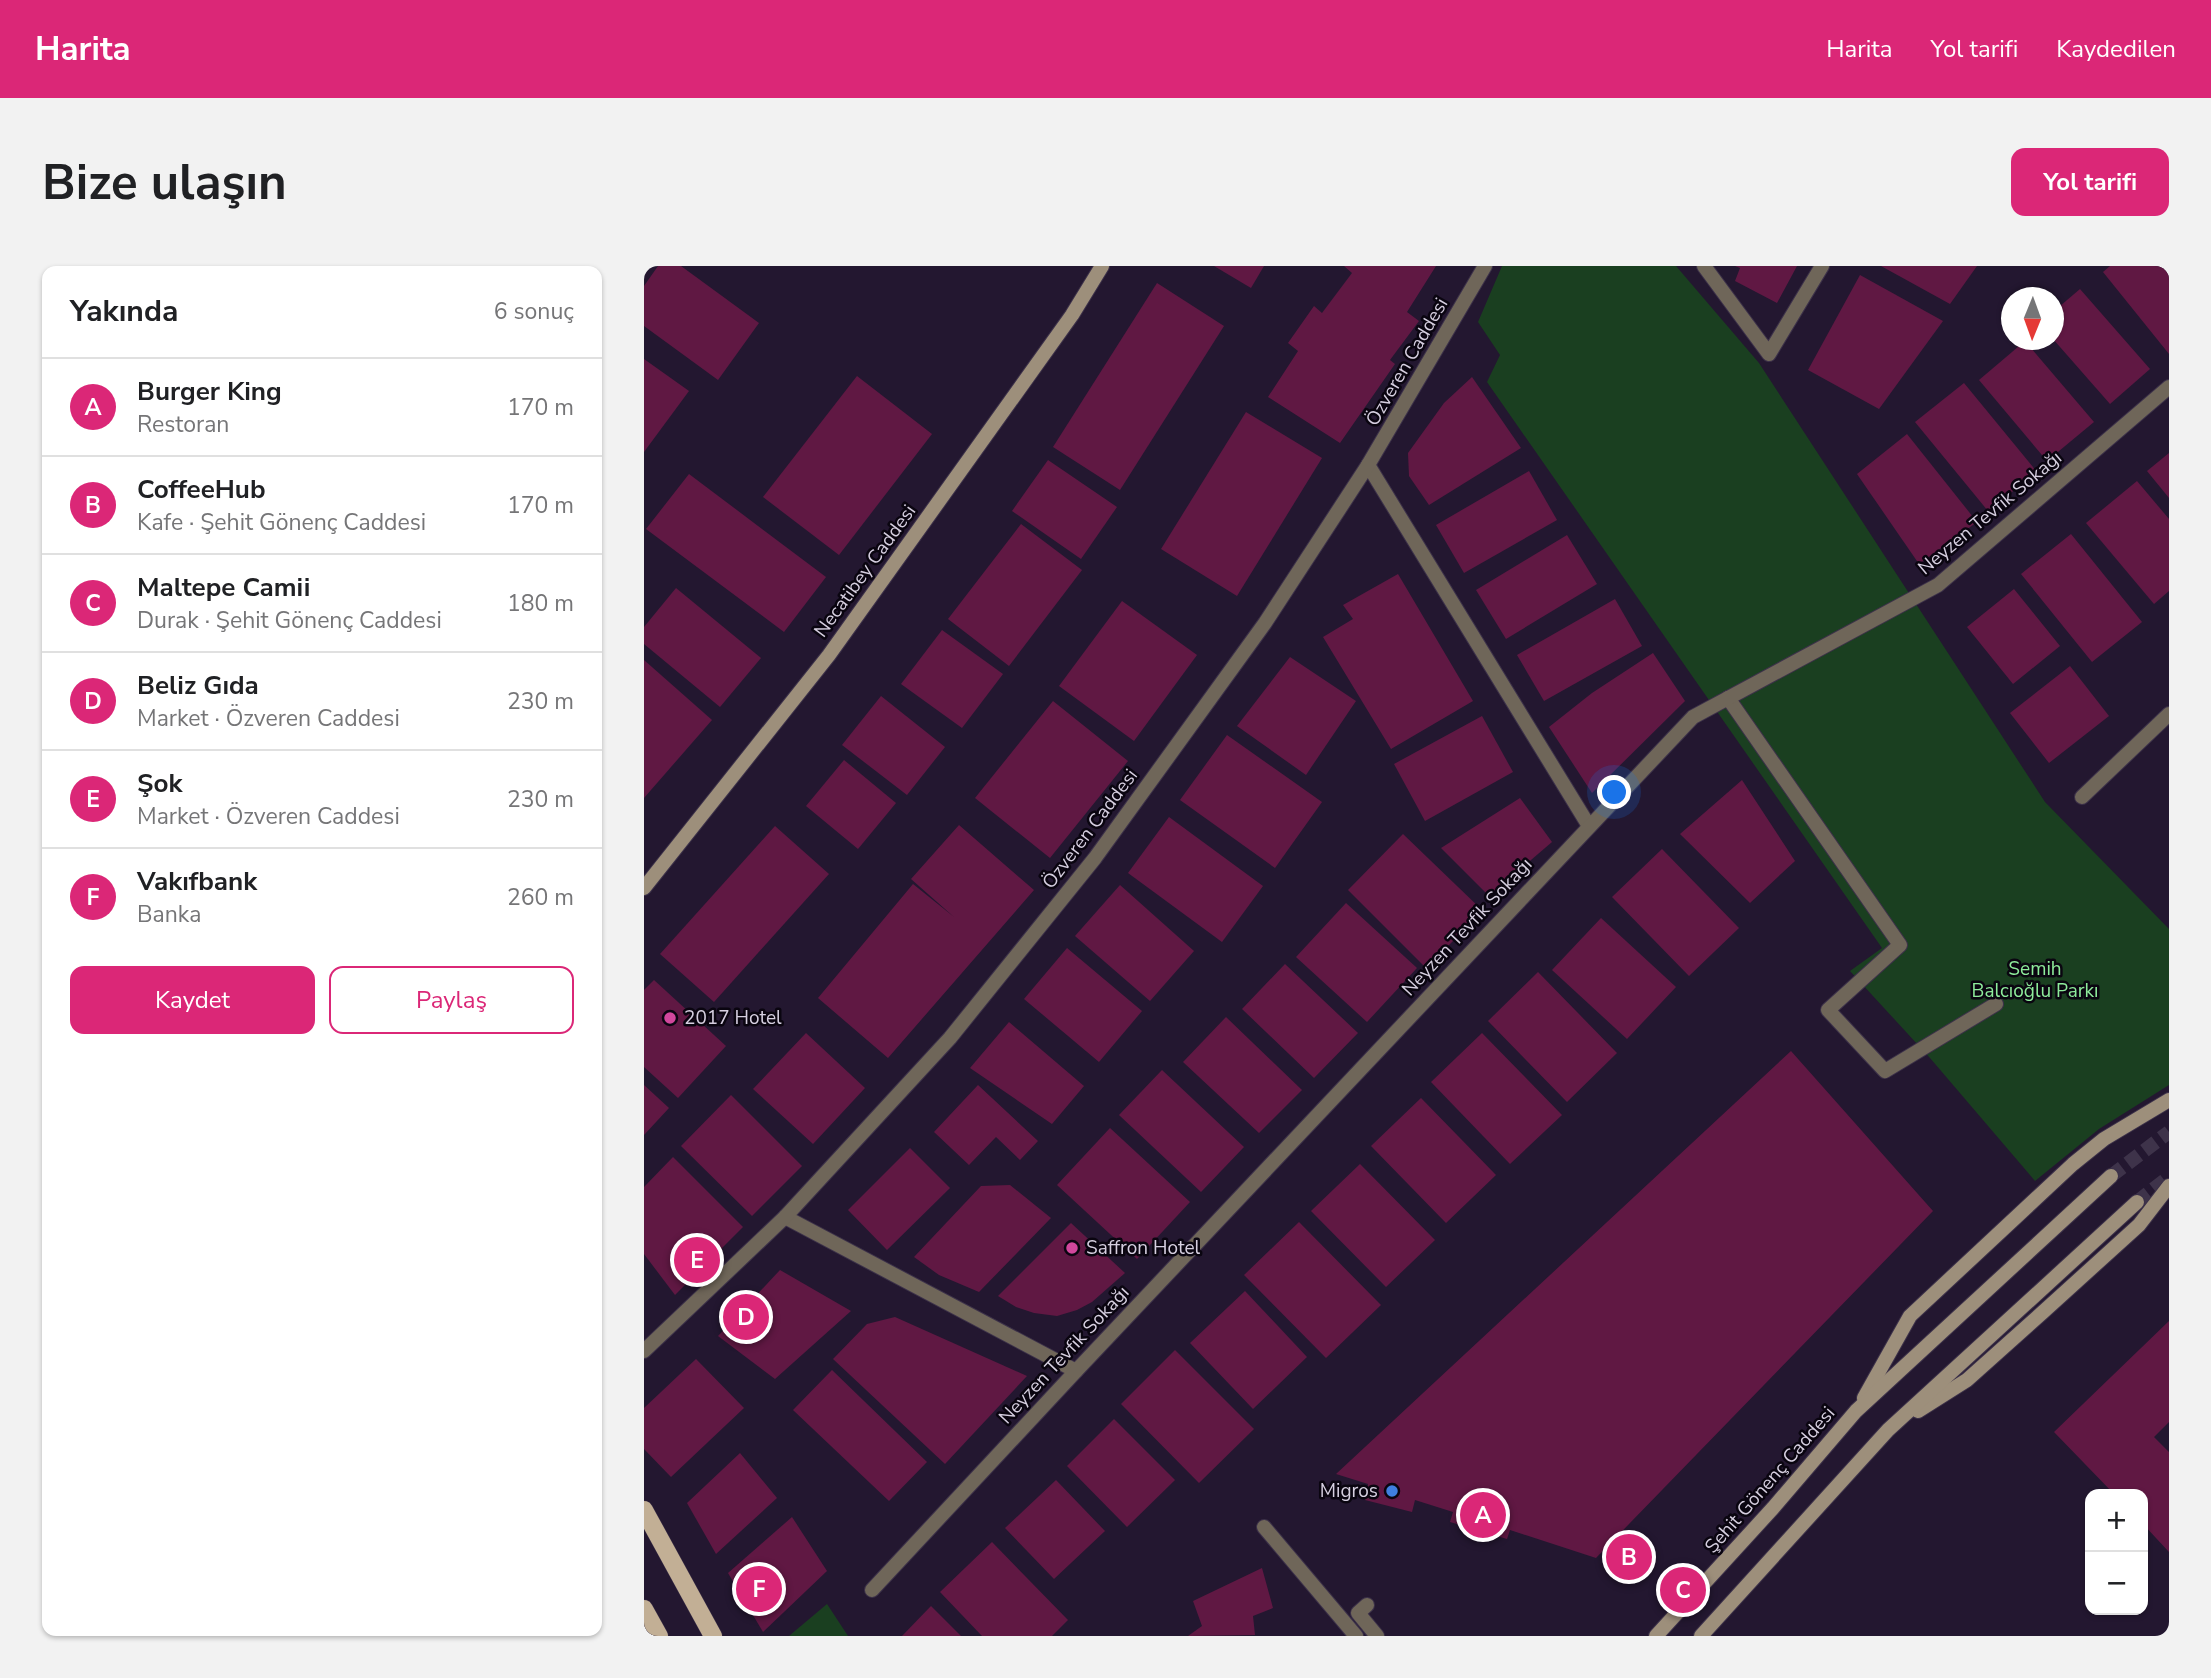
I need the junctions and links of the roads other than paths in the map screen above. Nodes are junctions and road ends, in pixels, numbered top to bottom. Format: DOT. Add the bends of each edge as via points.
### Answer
graph roads {
  1 [pos="1102,266"];
  2 [pos="1485,266"];
  3 [pos="1704,266"];
  4 [pos="1822,266"];
  5 [pos="2169,387"];
  6 [pos="1368,465"];
  7 [pos="1728,698"];
  8 [pos="2169,714"];
  9 [pos="2082,797"];
  10 [pos="1589,826"];
  11 [pos="644,888"];
  12 [pos="1996,1004"];
  13 [pos="2169,1100"];
  14 [pos="2111,1176"];
  15 [pos="2169,1186"];
  16 [pos="2137,1202"];
  17 [pos="785,1217"];
  18 [pos="644,1351"];
  19 [pos="1076,1371"];
  20 [pos="1856,1411"];
  21 [pos="1888,1430"];
  22 [pos="644,1510"];
  23 [pos="1264,1527"];
  24 [pos="872,1590"];
  25 [pos="1367,1605"];
  26 [pos="644,1609"];
  27 [pos="659,1636"];
  28 [pos="713,1636"];
  29 [pos="1356,1636"];
  30 [pos="1377,1636"];
  31 [pos="1656,1636"];
  32 [pos="1701,1636"];
  1 -- 11 [label="main road, Necatibey Caddesi" via="829,655"];
  2 -- 6 [label="street, Özveren Caddesi"];
  3 -- 4 [label="street" via="1769,354"];
  5 -- 7 [label="street, Neyzen Tevfik Sokağı" via="1938,585"];
  6 -- 10 [label="street"];
  6 -- 17 [label="street, Özveren Caddesi" via="1265,622 1096,858 950,1038"];
  7 -- 10 [label="street, Neyzen Tevfik Sokağı" via="1693,717"];
  7 -- 12 [label="street" via="1900,945 1828,1010 1885,1071"];
  8 -- 9 [label="street"];
  10 -- 19 [label="street, Neyzen Tevfik Sokağı"];
  13 -- 20 [label="main road" via="2104,1139 2073,1164 1910,1316"];
  14 -- 20 [label="main road"];
  15 -- 21 [label="main road" via="2139,1224 1967,1380"];
  16 -- 21 [label="main road"];
  17 -- 18 [label="street, Özveren Caddesi"];
  17 -- 19 [label="street"];
  19 -- 24 [label="street, Neyzen Tevfik Sokağı"];
  20 -- 31 [label="main road, Şehit Gönenç Caddesi"];
  21 -- 32 [label="main road"];
  22 -- 28 [label="main road"];
  23 -- 29 [label="street"];
  25 -- 30 [label="street" via="1358,1613"];
  26 -- 27 [label="main road"];
}
